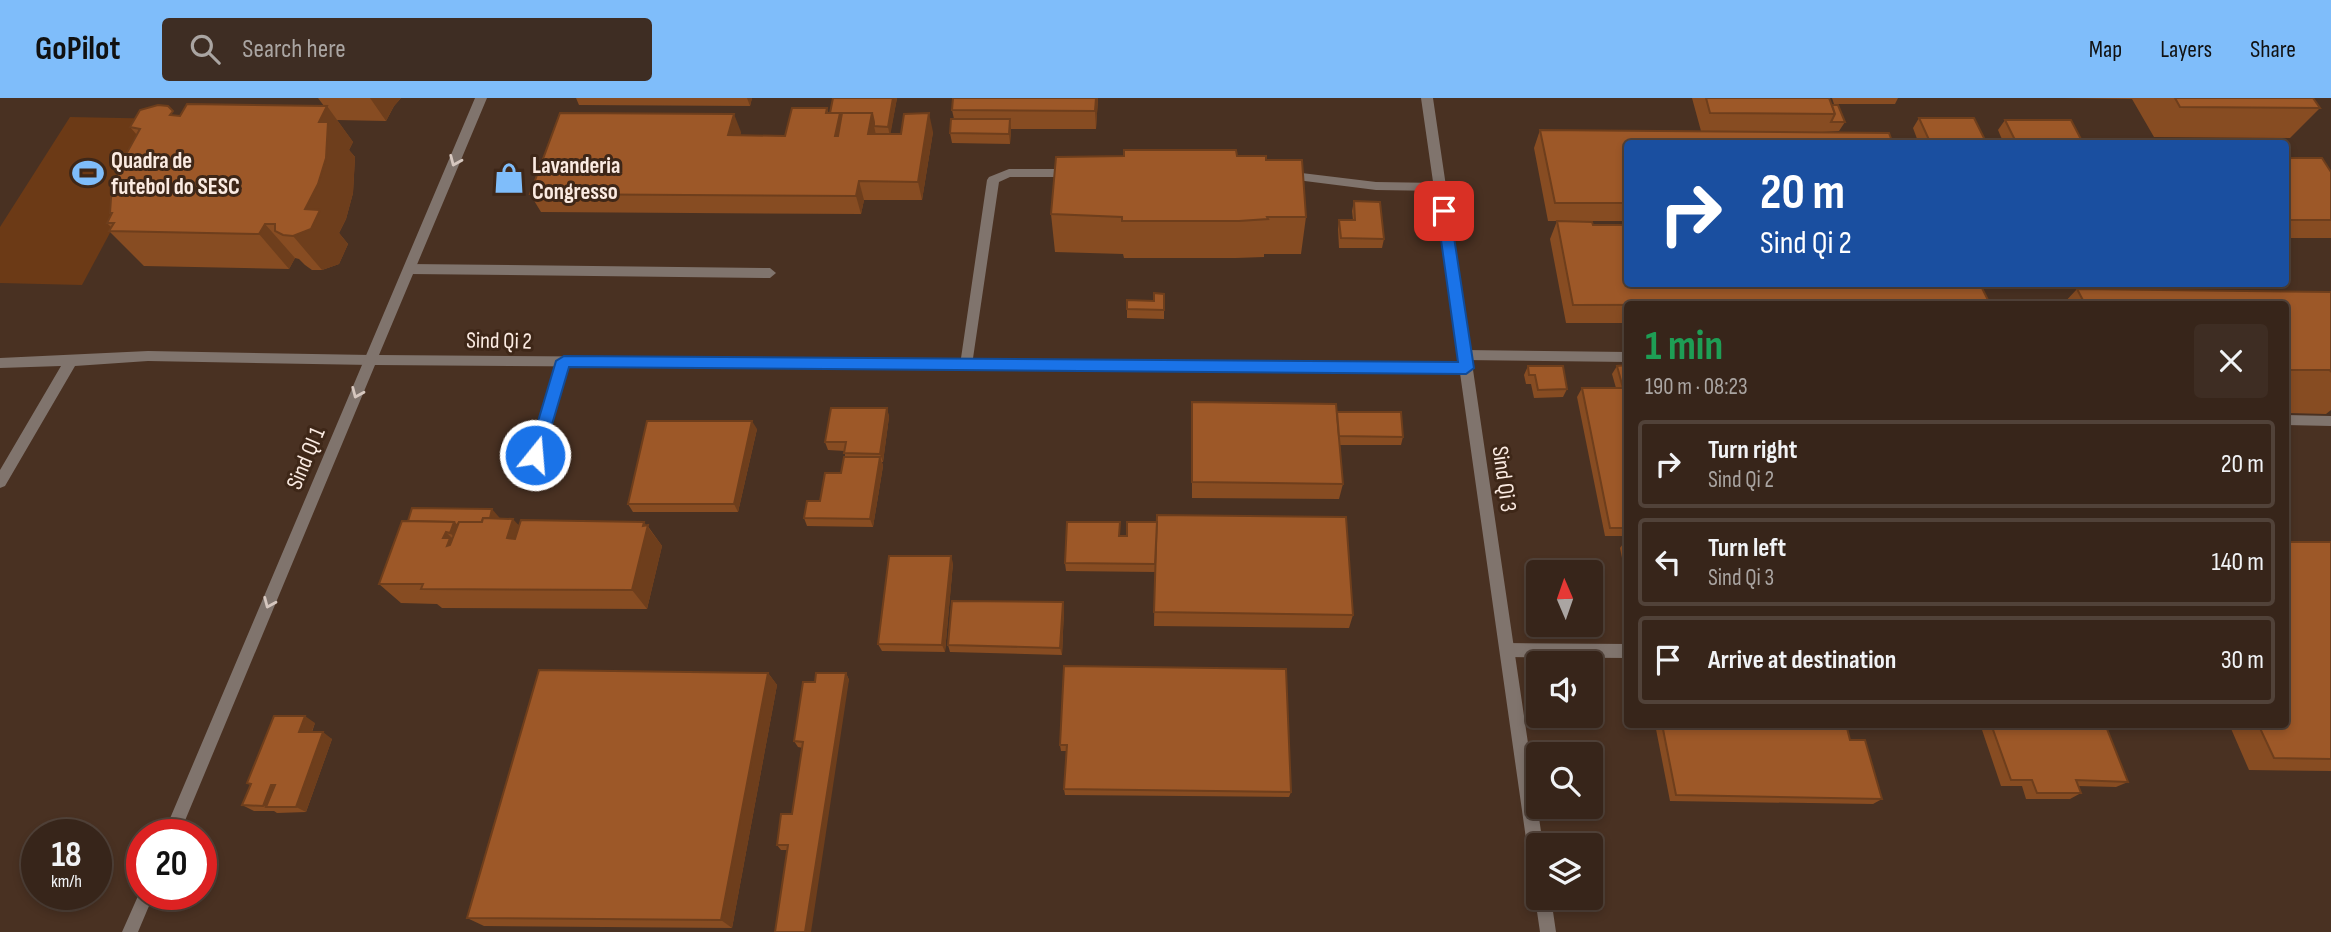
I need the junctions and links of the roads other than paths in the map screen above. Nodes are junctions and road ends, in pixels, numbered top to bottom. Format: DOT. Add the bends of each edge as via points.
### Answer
graph roads {
  1 [pos="481,98"];
  2 [pos="1427,98"];
  3 [pos="1089,173"];
  4 [pos="1269,174"];
  5 [pos="1440,187"];
  6 [pos="409,269"];
  7 [pos="770,273"];
  8 [pos="1624,357"];
  9 [pos="372,359"];
  10 [pos="71,361"];
  11 [pos="564,361"];
  12 [pos="1465,362"];
  13 [pos="0,365"];
  14 [pos="966,365"];
  15 [pos="2289,420"];
  16 [pos="2331,421"];
  17 [pos="535,455"];
  18 [pos="0,482"];
  19 [pos="1507,650"];
  20 [pos="1624,651"];
  21 [pos="178,819"];
  22 [pos="1533,833"];
  23 [pos="139,910"];
  24 [pos="1545,910"];
  25 [pos="130,932"];
  26 [pos="1548,932"];
  1 -- 6 [label="street, Sind QI 1, one-way"];
  2 -- 5 [label="street, Sind Qi 3"];
  3 -- 14 [label="street" via="1009,173 993,180"];
  4 -- 5 [label="street" via="1376,186"];
  5 -- 12 [label="street, Sind Qi 3"];
  6 -- 7 [label="street"];
  6 -- 9 [label="street, Sind QI 1"];
  8 -- 12 [label="street, Sind Qi 2"];
  9 -- 10 [label="street, Sind Qi 2" via="148,356"];
  9 -- 11 [label="street, Sind Qi 2"];
  9 -- 21 [label="street, Sind QI 1, one-way"];
  10 -- 13 [label="street, Sind Qi 2"];
  10 -- 18 [label="street"];
  11 -- 14 [label="street, Sind Qi 2"];
  11 -- 17 [label="street"];
  12 -- 14 [label="street, Sind Qi 2"];
  12 -- 19 [label="street, Sind Qi 3"];
  15 -- 16 [label="street"];
  19 -- 20 [label="street"];
  19 -- 22 [label="street, Sind Qi 3"];
  23 -- 25 [label="street"];
  24 -- 26 [label="street"];
}
